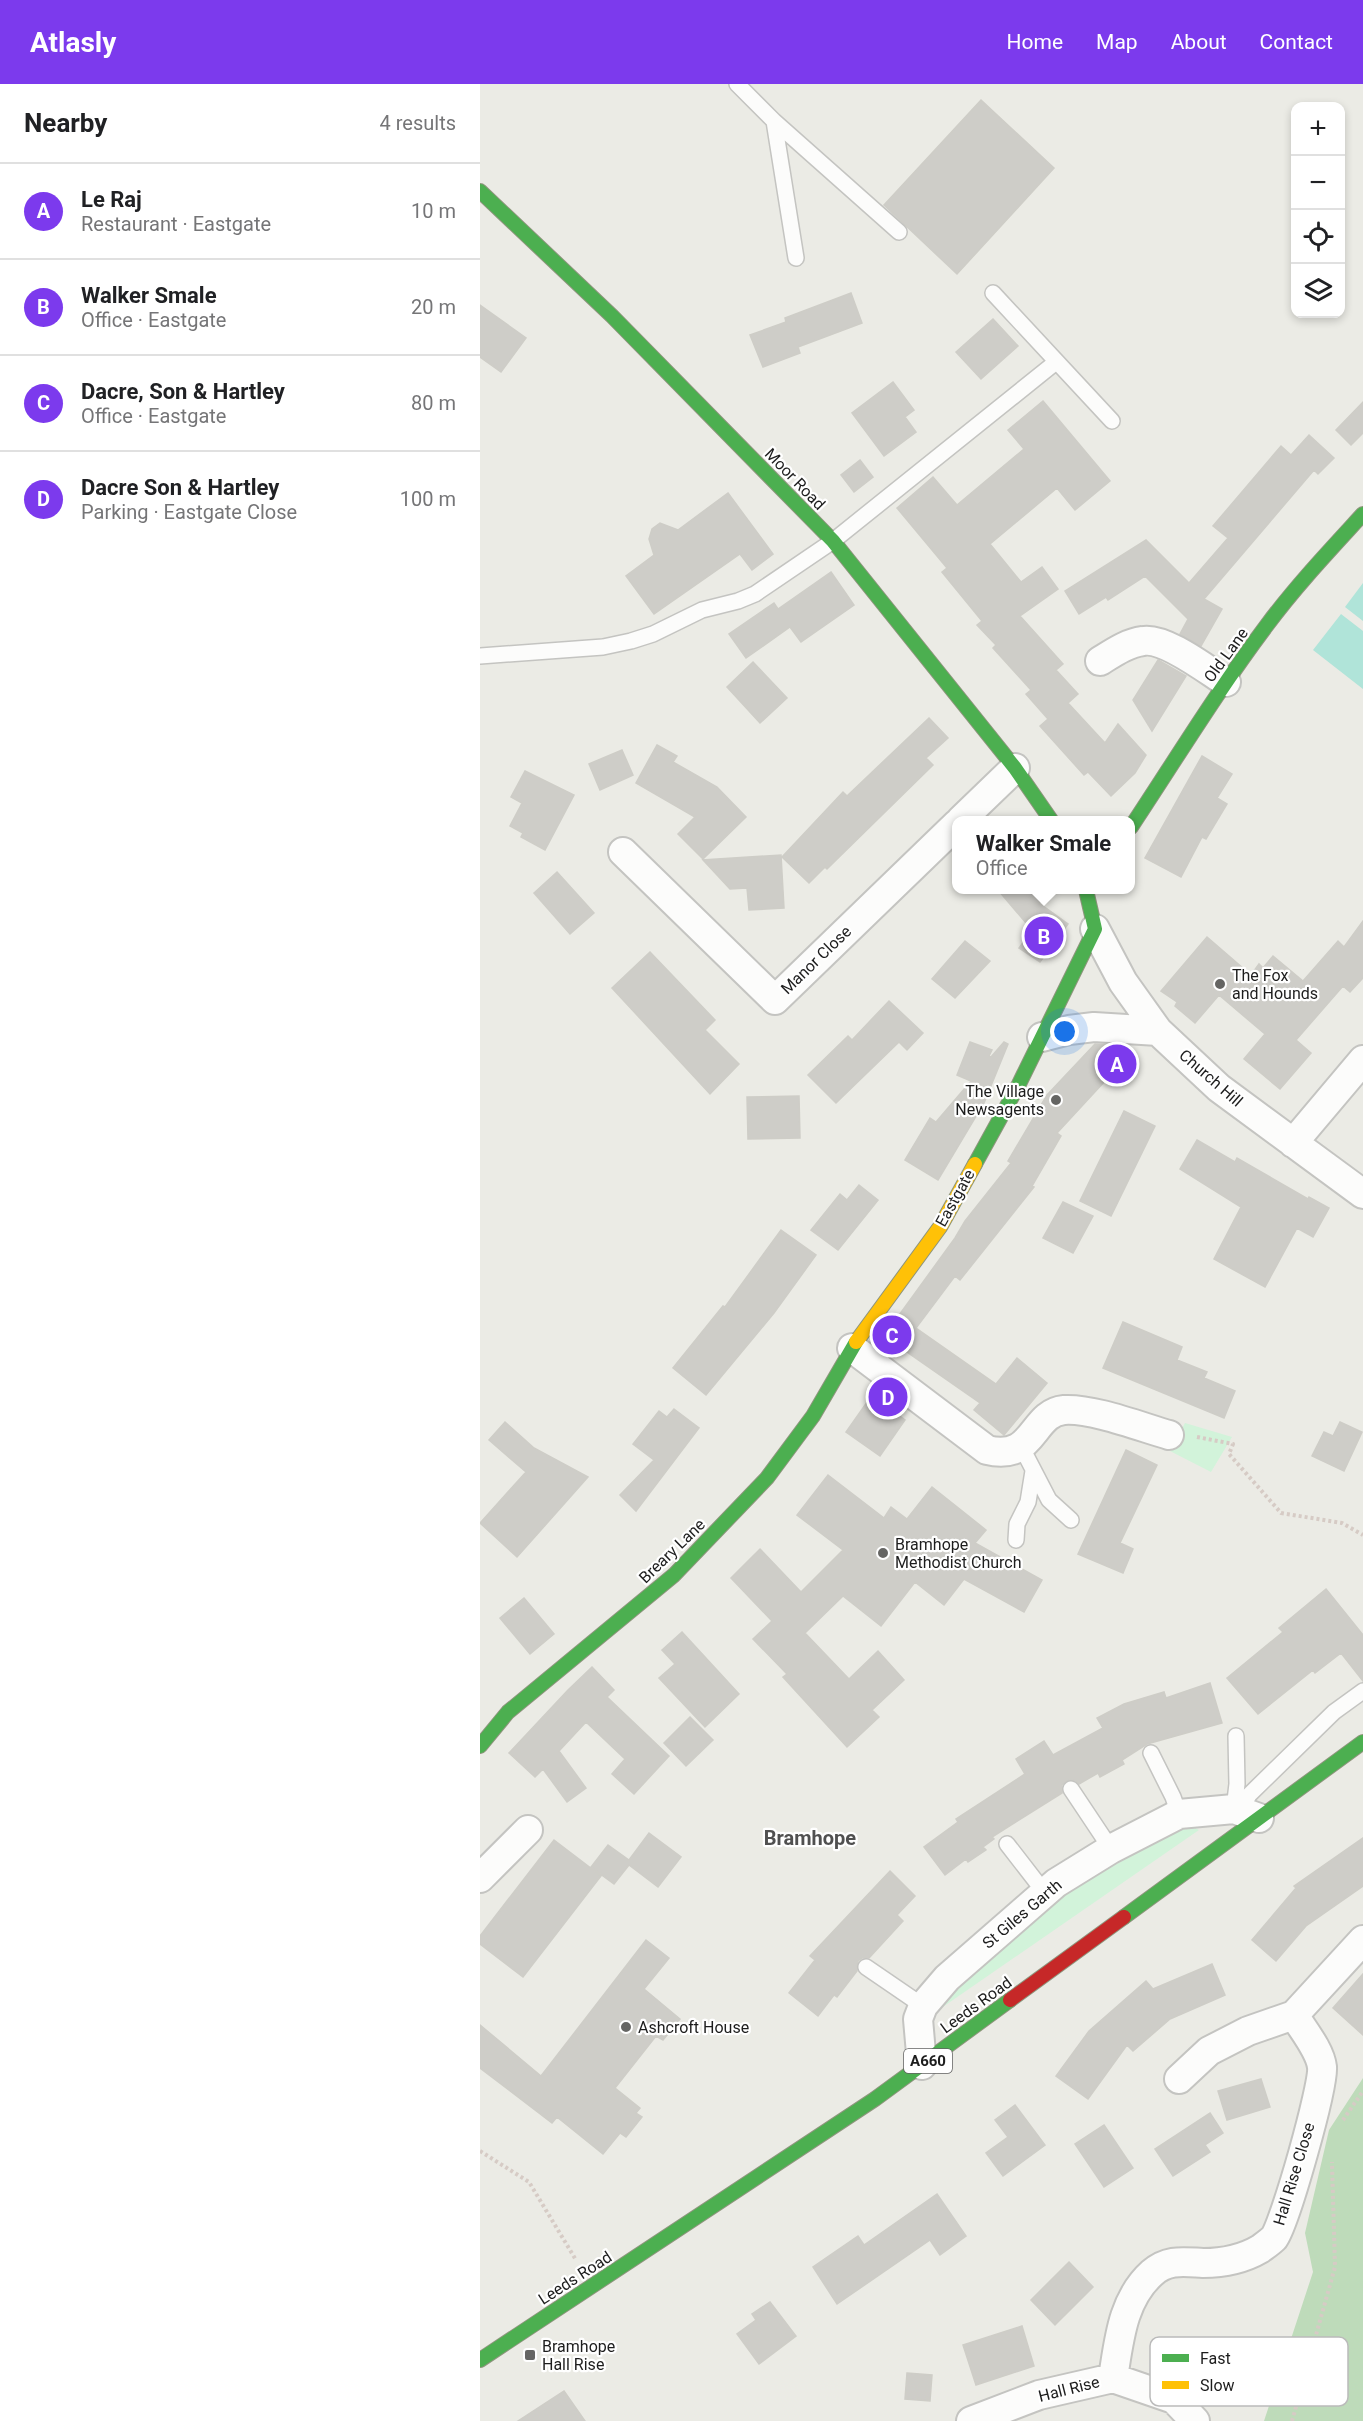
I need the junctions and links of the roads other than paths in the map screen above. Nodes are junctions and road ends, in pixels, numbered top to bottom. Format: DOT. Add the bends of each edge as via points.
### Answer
graph roads {
  1 [pos="736,84"];
  2 [pos="774,120"];
  3 [pos="480,191"];
  4 [pos="899,232"];
  5 [pos="796,258"];
  6 [pos="993,293"];
  7 [pos="1056,362"];
  8 [pos="1112,421"];
  9 [pos="1363,514"];
  10 [pos="833,542"];
  11 [pos="480,656"];
  12 [pos="1100,661"];
  13 [pos="1226,682"];
  14 [pos="1015,768"];
  15 [pos="965,816"];
  16 [pos="1048,816"];
  17 [pos="1135,822"];
  18 [pos="952,829"];
  19 [pos="623,852"];
  20 [pos="1087,894"];
  21 [pos="1095,929"];
  22 [pos="1158,1030"];
  23 [pos="1042,1037"];
  24 [pos="1363,1060"];
  25 [pos="1293,1143"];
  26 [pos="1363,1194"];
  27 [pos="852,1348"];
  28 [pos="1169,1435"];
  29 [pos="1021,1446"];
  30 [pos="1033,1471"];
  31 [pos="1071,1520"];
  32 [pos="1016,1540"];
  33 [pos="1363,1691"];
  34 [pos="1236,1736"];
  35 [pos="1363,1742"];
  36 [pos="480,1746"];
  37 [pos="1151,1753"];
  38 [pos="1071,1789"];
  39 [pos="1244,1813"];
  40 [pos="1179,1814"];
  41 [pos="528,1830"];
  42 [pos="1007,1844"];
  43 [pos="1111,1849"];
  44 [pos="480,1878"];
  45 [pos="1045,1893"];
  46 [pos="1363,1940"];
  47 [pos="866,1967"];
  48 [pos="923,2006"];
  49 [pos="1294,2015"];
  50 [pos="922,2065"];
  51 [pos="1179,2079"];
  52 [pos="480,2360"];
  53 [pos="1113,2378"];
  54 [pos="1150,2391"];
  55 [pos="1181,2406"];
  56 [pos="971,2421"];
  57 [pos="1195,2421"];
  1 -- 2 [label="lane"];
  2 -- 4 [label="lane"];
  2 -- 5 [label="lane"];
  3 -- 10 [label="main road, Moor Road" via="612,316"];
  6 -- 7 [label="lane"];
  7 -- 8 [label="lane"];
  7 -- 10 [label="lane"];
  9 -- 13 [label="main road, Old Lane" via="1288,597"];
  10 -- 11 [label="lane" via="754,594 702,610 653,634 603,647"];
  10 -- 14 [label="main road, Moor Road"];
  12 -- 13 [label="street" via="1129,644 1145,640 1169,646"];
  13 -- 17 [label="main road, Old Lane"];
  14 -- 15 [label="street"];
  14 -- 16 [label="main road, Moor Road"];
  18 -- 19 [label="street, Manor Close" via="775,1000"];
  20 -- 21 [label="main road"];
  21 -- 22 [label="street, Church Hill" via="1123,982"];
  21 -- 23 [label="main road, Eastgate"];
  22 -- 23 [label="street" via="1094,1027"];
  22 -- 25 [label="street, Church Hill" via="1219,1088"];
  23 -- 27 [label="main road, Eastgate" via="940,1227"];
  24 -- 25 [label="street"];
  25 -- 26 [label="street, Church Hill"];
  27 -- 29 [label="street" via="987,1450 1003,1454"];
  27 -- 36 [label="main road, Breary Lane" via="813,1416 766,1478 674,1575 508,1712"];
  28 -- 29 [label="street" via="1082,1410 1062,1410 1047,1418"];
  29 -- 30 [label="lane"];
  30 -- 31 [label="lane" via="1048,1500"];
  30 -- 32 [label="lane"];
  33 -- 39 [label="lane" via="1334,1712 1249,1795"];
  34 -- 39 [label="lane" via="1237,1784"];
  35 -- 39 [label="main road, Leeds Road / A660"];
  37 -- 40 [label="lane"];
  38 -- 43 [label="lane"];
  39 -- 40 [label="street, St Giles Garth"];
  39 -- 50 [label="main road, Leeds Road / A660"];
  40 -- 43 [label="street, St Giles Garth"];
  41 -- 44 [label="street"];
  42 -- 45 [label="lane"];
  43 -- 45 [label="street, St Giles Garth"];
  45 -- 48 [label="street, St Giles Garth" via="947,1978"];
  46 -- 49 [label="street"];
  47 -- 48 [label="lane"];
  48 -- 50 [label="street" via="918,2019"];
  49 -- 51 [label="street" via="1248,2031 1209,2051"];
  49 -- 53 [label="street, Hall Rise Close" via="1322,2067 1307,2136 1274,2237 1239,2259 1173,2261 1152,2273 1133,2297 1123,2319"];
  50 -- 52 [label="main road, Leeds Road / A660" via="875,2100"];
  53 -- 54 [label="street, Hall Rise"];
  53 -- 56 [label="street, Hall Rise" via="1039,2395"];
  55 -- 57 [label="street, Hall Rise"];
}
